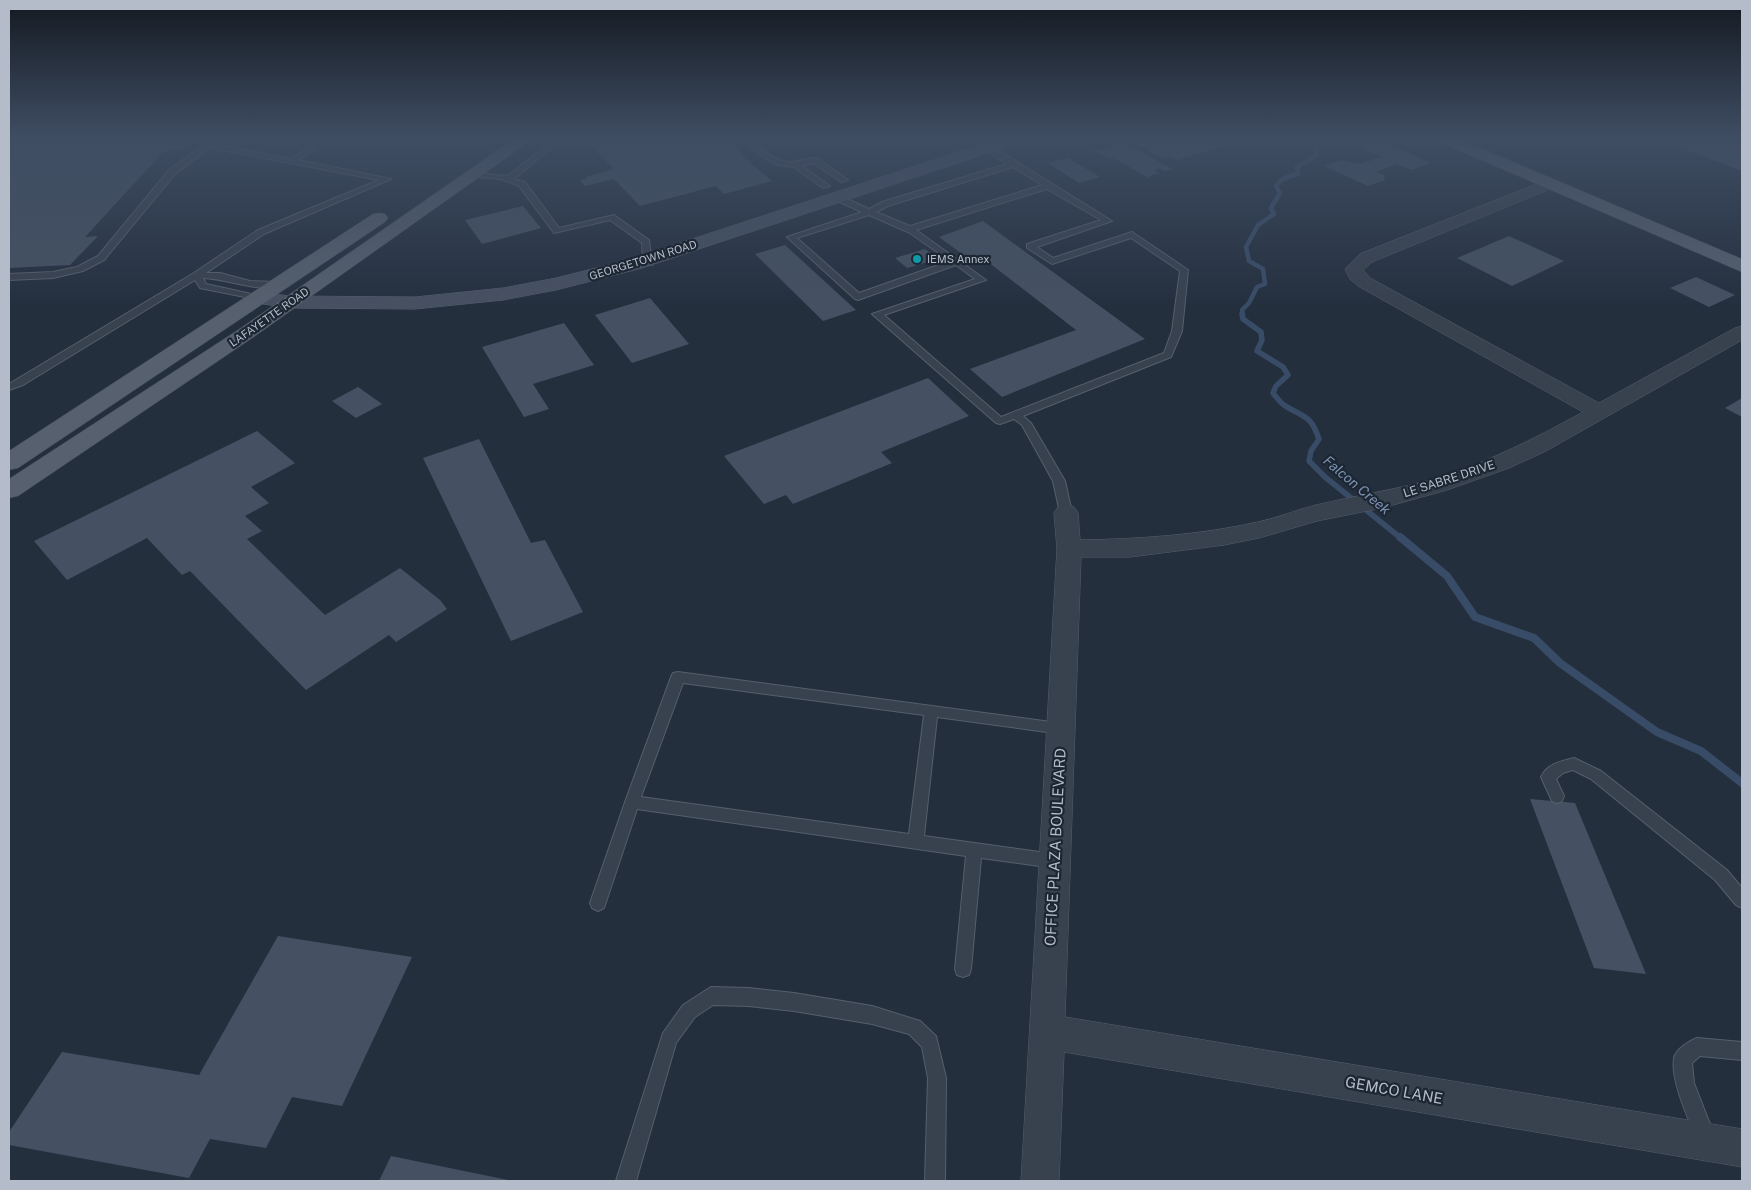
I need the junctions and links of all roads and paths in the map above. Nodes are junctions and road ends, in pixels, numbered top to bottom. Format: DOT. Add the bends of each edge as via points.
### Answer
graph roads {
  1 [pos="153,195"];
  2 [pos="350,195"];
  3 [pos="445,195"];
  4 [pos="530,195"];
  5 [pos="824,195"];
  6 [pos="837,195"];
  7 [pos="916,195"];
  8 [pos="1021,195"];
  9 [pos="1063,195"];
  10 [pos="1524,195"];
  11 [pos="1575,195"];
  12 [pos="390,211"];
  13 [pos="869,212"];
  14 [pos="910,229"];
  15 [pos="638,252"];
  16 [pos="957,262"];
  17 [pos="1742,266"];
  18 [pos="197,275"];
  19 [pos="9,278"];
  20 [pos="317,284"];
  21 [pos="426,284"];
  22 [pos="348,285"];
  23 [pos="284,293"];
  24 [pos="258,298"];
  25 [pos="1742,332"];
  26 [pos="9,386"];
  27 [pos="1599,412"];
  28 [pos="1015,415"];
  29 [pos="9,462"];
  30 [pos="9,490"];
  31 [pos="1066,513"];
  32 [pos="1069,549"];
  33 [pos="931,712"];
  34 [pos="1060,728"];
  35 [pos="1557,796"];
  36 [pos="632,802"];
  37 [pos="916,842"];
  38 [pos="974,850"];
  39 [pos="1054,862"];
  40 [pos="1742,900"];
  41 [pos="598,904"];
  42 [pos="963,969"];
  43 [pos="1046,1031"];
  44 [pos="1742,1051"];
  45 [pos="1708,1142"];
  46 [pos="1742,1148"];
  47 [pos="626,1181"];
  48 [pos="935,1181"];
  49 [pos="1040,1181"];
  1 -- 19 [label="lane" via="101,258 80,269 53,275"];
  2 -- 18 [label="lane" via="261,232"];
  3 -- 20 [label="main road, LAFAYETTE ROAD"];
  4 -- 15 [label="lane" via="557,231 611,217"];
  5 -- 15 [label="main road, GEORGETOWN ROAD"];
  6 -- 13 [label="lane"];
  7 -- 13 [label="lane"];
  8 -- 14 [label="lane"];
  9 -- 28 [label="lane" via="1108,221 1030,246 1052,261 1132,236 1184,270 1177,331 1168,355"];
  10 -- 27 [label="street" via="1366,258 1354,269 1356,275"];
  11 -- 17 [label="main road"];
  12 -- 23 [label="main road, LAFAYETTE ROAD"];
  13 -- 14 [label="lane"];
  13 -- 16 [label="lane" via="790,237 858,297"];
  14 -- 16 [label="lane"];
  15 -- 21 [label="main road, GEORGETOWN ROAD" via="527,273"];
  15 -- 23 [label="main road, GEORGETOWN ROAD" via="571,281 476,298 384,304"];
  16 -- 28 [label="lane" via="982,280 877,314 1000,421"];
  18 -- 23 [label="lane" via="220,276"];
  18 -- 24 [label="lane" via="203,286"];
  18 -- 26 [label="lane" via="19,384"];
  20 -- 22 [label="main road"];
  20 -- 23 [label="main road"];
  23 -- 24 [label="main road, LAFAYETTE ROAD"];
  23 -- 30 [label="main road, LAFAYETTE ROAD" via="111,424"];
  24 -- 29 [label="main road, LAFAYETTE ROAD"];
  25 -- 27 [label="street, LE SABRE DRIVE"];
  27 -- 32 [label="street, LE SABRE DRIVE" via="1501,463 1439,485 1382,500 1316,513 1259,530 1188,542 1130,548"];
  28 -- 31 [label="lane" via="1026,423 1059,481"];
  31 -- 32 [label="street, OFFICE PLAZA BOULEVARD"];
  32 -- 34 [label="street, OFFICE PLAZA BOULEVARD"];
  33 -- 34 [label="lane"];
  33 -- 36 [label="lane" via="678,676"];
  33 -- 37 [label="lane"];
  34 -- 39 [label="street, OFFICE PLAZA BOULEVARD"];
  35 -- 40 [label="lane" via="1548,777 1559,768 1574,764 1596,775 1722,875"];
  36 -- 37 [label="lane"];
  36 -- 41 [label="lane"];
  37 -- 38 [label="lane"];
  38 -- 39 [label="lane"];
  38 -- 42 [label="lane"];
  39 -- 43 [label="street, OFFICE PLAZA BOULEVARD"];
  43 -- 45 [label="street, GEMCO LANE"];
  43 -- 49 [label="street, OFFICE PLAZA BOULEVARD"];
  44 -- 45 [label="lane" via="1697,1047 1683,1059 1685,1083"];
  45 -- 46 [label="street, GEMCO LANE"];
  47 -- 48 [label="lane" via="669,1039 689,1011 711,996 794,1002 872,1015 914,1027 930,1042 937,1078"];
}
